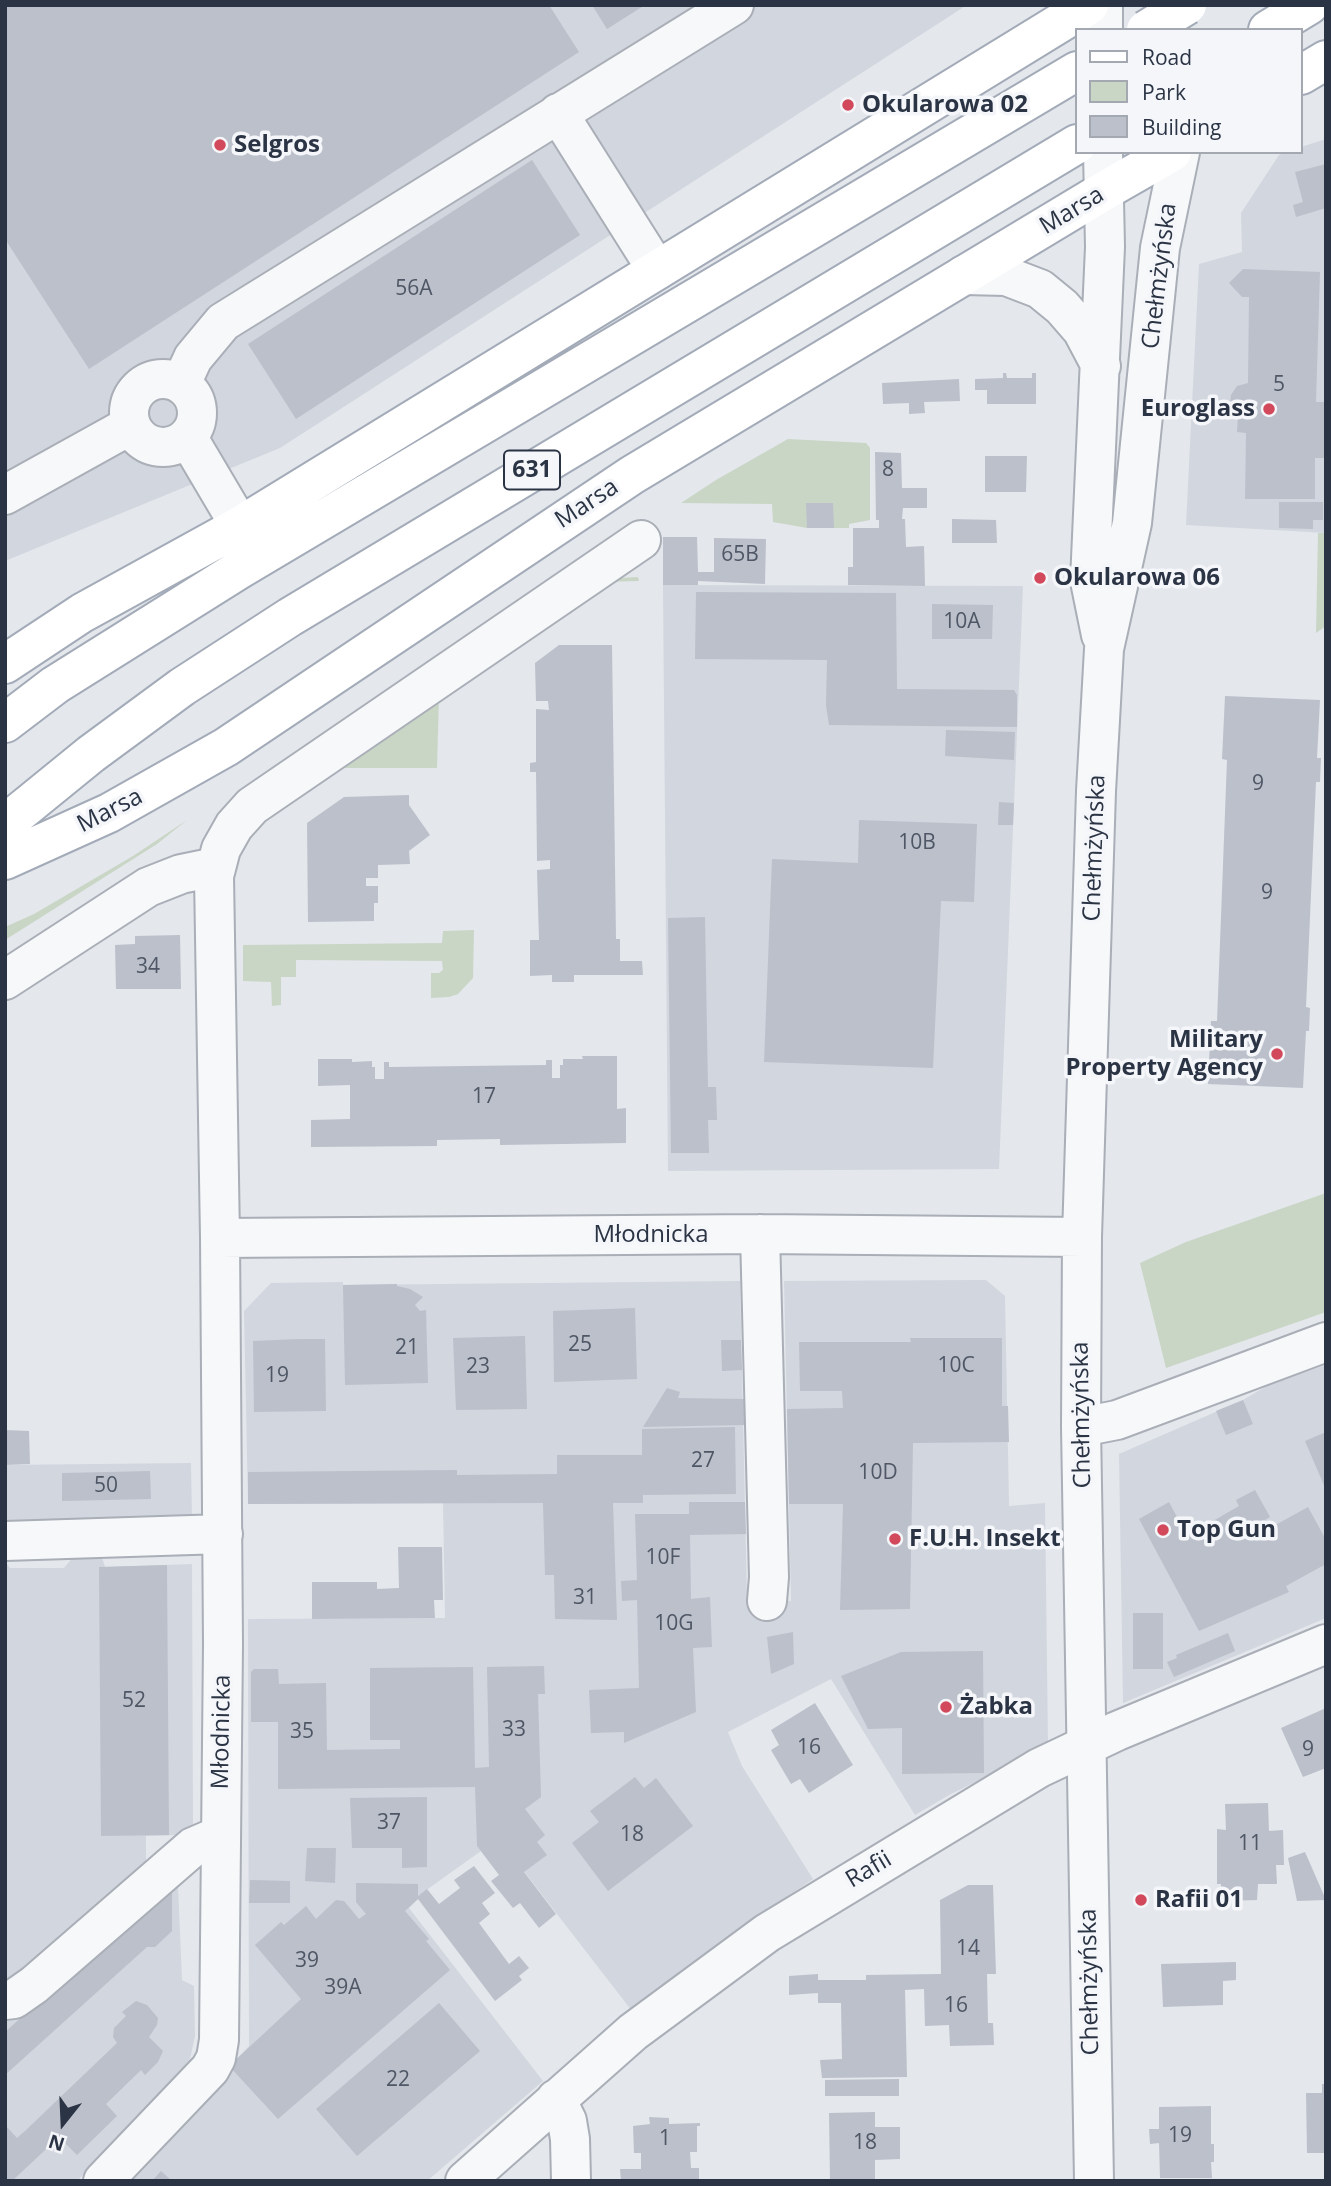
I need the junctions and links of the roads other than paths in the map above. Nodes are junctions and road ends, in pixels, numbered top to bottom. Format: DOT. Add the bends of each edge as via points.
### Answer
graph roads {
  1 [pos="734,5"];
  2 [pos="1089,5"];
  3 [pos="1103,5"];
  4 [pos="1168,5"];
  5 [pos="1187,5"];
  6 [pos="1309,5"];
  7 [pos="1103,28"];
  8 [pos="1149,28"];
  9 [pos="1172,28"];
  10 [pos="1271,28"];
  11 [pos="1326,60"];
  12 [pos="1076,72"];
  13 [pos="1303,74"];
  14 [pos="558,113"];
  15 [pos="1076,145"];
  16 [pos="1104,154"];
  17 [pos="1169,154"];
  18 [pos="1180,154"];
  19 [pos="1104,191"];
  20 [pos="657,270"];
  21 [pos="964,275"];
  22 [pos="1101,366"];
  23 [pos="181,384"];
  24 [pos="131,425"];
  25 [pos="188,438"];
  26 [pos="5,495"];
  27 [pos="240,526"];
  28 [pos="641,540"];
  29 [pos="1104,649"];
  30 [pos="5,664"];
  31 [pos="5,723"];
  32 [pos="5,824"];
  33 [pos="5,860"];
  34 [pos="215,867"];
  35 [pos="5,980"];
  36 [pos="760,1234"];
  37 [pos="1082,1237"];
  38 [pos="220,1238"];
  39 [pos="1326,1342"];
  40 [pos="1081,1427"];
  41 [pos="223,1534"];
  42 [pos="5,1541"];
  43 [pos="767,1601"];
  44 [pos="1326,1644"];
  45 [pos="1085,1745"];
  46 [pos="221,1835"];
  47 [pos="5,2000"];
  48 [pos="556,2099"];
  49 [pos="103,2181"];
  50 [pos="465,2181"];
  51 [pos="571,2181"];
  52 [pos="1094,2181"];
  1 -- 14 [label="street"];
  2 -- 20 [label="main road"];
  3 -- 7 [label="street"];
  4 -- 9 [label="street"];
  5 -- 8 [label="main road, bridge"];
  6 -- 10 [label="main road"];
  11 -- 13 [label="main road"];
  12 -- 31 [label="main road, 631" via="240,569 55,685"];
  14 -- 20 [label="street"];
  14 -- 23 [label="street" via="223,322 193,358"];
  15 -- 32 [label="main road, 631" via="290,617 172,694"];
  16 -- 19 [label="street, Chełmżyńska"];
  17 -- 19 [label="main road, Marsa"];
  18 -- 29 [label="street, Chełmżyńska" via="1160,248 1132,523"];
  19 -- 21 [label="main road, Marsa"];
  19 -- 22 [label="street, Chełmżyńska"];
  20 -- 27 [label="main road"];
  21 -- 22 [label="street" via="1006,276 1040,289 1082,330"];
  21 -- 33 [label="main road, Marsa" via="632,475 226,747 109,813"];
  22 -- 29 [label="street, Chełmżyńska" via="1090,581"];
  23 -- 24 [label="street" via="168,379 141,386 128,411"];
  23 -- 25 [label="street" via="193,394 197,409 196,425"];
  24 -- 25 [label="street" via="149,445 176,445"];
  24 -- 26 [label="street"];
  25 -- 27 [label="street"];
  27 -- 30 [label="main road" via="82,613"];
  28 -- 34 [label="street" via="252,806 227,836"];
  29 -- 37 [label="street, Chełmżyńska"];
  34 -- 35 [label="street" via="148,887"];
  34 -- 38 [label="street, Młodnicka"];
  36 -- 37 [label="street, Młodnicka"];
  36 -- 38 [label="street, Młodnicka"];
  36 -- 43 [label="street"];
  37 -- 40 [label="street, Chełmżyńska"];
  38 -- 41 [label="street, Młodnicka"];
  39 -- 40 [label="street" via="1117,1420"];
  40 -- 45 [label="street, Chełmżyńska"];
  41 -- 42 [label="street"];
  41 -- 46 [label="street, Młodnicka"];
  44 -- 45 [label="street, Rafii"];
  45 -- 48 [label="street, Rafii" via="1011,1784 767,1933 633,2032"];
  45 -- 52 [label="street, Chełmżyńska"];
  46 -- 47 [label="street" via="193,1847 34,1985"];
  46 -- 49 [label="street, Młodnicka" via="216,2058"];
  48 -- 50 [label="street, Rafii"];
  48 -- 51 [label="street" via="567,2122"];
}
